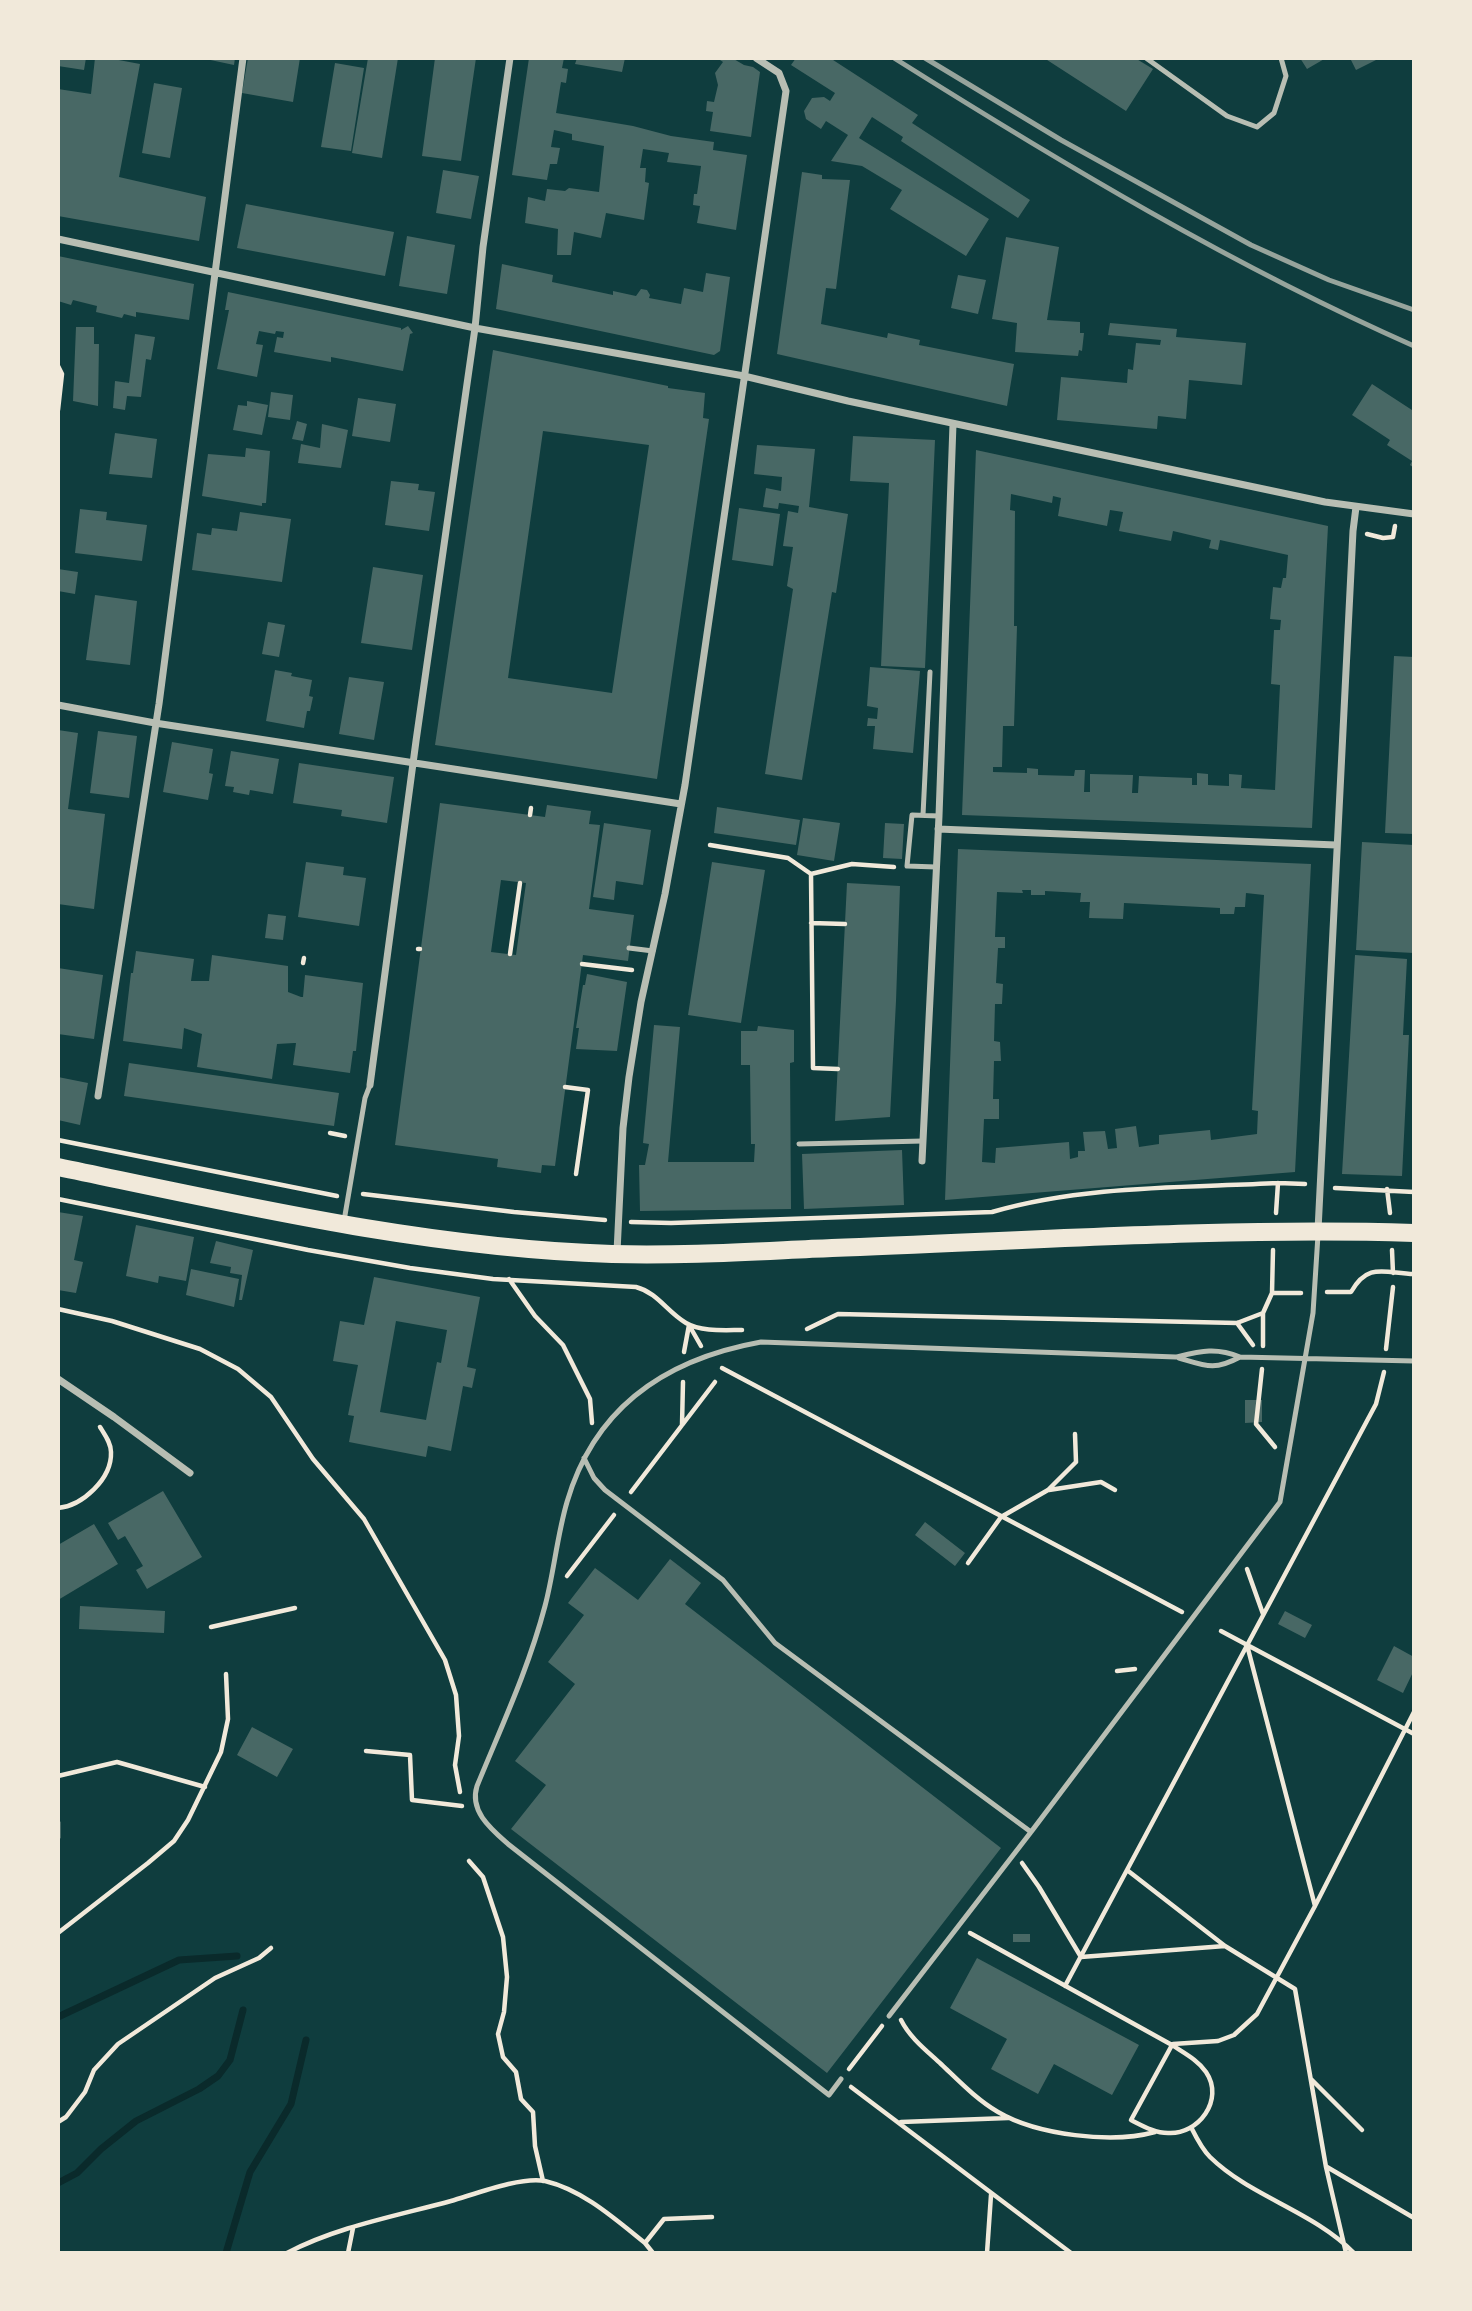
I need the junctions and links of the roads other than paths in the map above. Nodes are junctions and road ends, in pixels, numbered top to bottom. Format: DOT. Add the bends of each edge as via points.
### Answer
graph roads {
  1 [pos="243,58"];
  2 [pos="510,58"];
  3 [pos="756,58"];
  4 [pos="1146,58"];
  5 [pos="1281,58"];
  6 [pos="58,239"];
  7 [pos="214,271"];
  8 [pos="475,328"];
  9 [pos="744,376"];
  10 [pos="953,424"];
  11 [pos="1356,507"];
  12 [pos="1414,514"];
  13 [pos="930,672"];
  14 [pos="58,705"];
  15 [pos="155,723"];
  16 [pos="413,763"];
  17 [pos="681,804"];
  18 [pos="923,815"];
  19 [pos="939,816"];
  20 [pos="938,829"];
  21 [pos="1336,845"];
  22 [pos="936,867"];
  23 [pos="629,948"];
  24 [pos="653,951"];
  25 [pos="370,1085"];
  26 [pos="98,1096"];
  27 [pos="923,1141"];
  28 [pos="799,1144"];
  29 [pos="922,1161"];
  30 [pos="58,1167"];
  31 [pos="344,1224"];
  32 [pos="1318,1231"];
  33 [pos="1414,1233"];
  34 [pos="616,1254"];
  35 [pos="1175,1357"];
  36 [pos="1240,1357"];
  37 [pos="1306,1357"];
  38 [pos="1414,1361"];
  39 [pos="58,1379"];
  40 [pos="584,1458"];
  41 [pos="190,1473"];
  42 [pos="1031,1832"];
  43 [pos="889,2017"];
  44 [pos="841,2079"];
  1 -- 7 [label="street"];
  2 -- 8 [label="street"];
  3 -- 9 [label="street" via="779,73 786,91"];
  4 -- 5 [label="lane" via="1227,116 1257,127 1274,113 1286,76"];
  6 -- 7 [label="street"];
  7 -- 8 [label="street"];
  7 -- 15 [label="street"];
  8 -- 9 [label="street"];
  8 -- 16 [label="street"];
  9 -- 10 [label="street"];
  9 -- 17 [label="street"];
  10 -- 11 [label="street"];
  10 -- 19 [label="street"];
  11 -- 12 [label="street"];
  11 -- 21 [label="street"];
  13 -- 18 [label="lane"];
  14 -- 15 [label="street"];
  15 -- 16 [label="street"];
  15 -- 26 [label="street"];
  16 -- 17 [label="street"];
  16 -- 25 [label="street"];
  17 -- 24 [label="street"];
  18 -- 19 [label="lane"];
  18 -- 22 [label="lane" via="912,815 908,866"];
  19 -- 20 [label="street"];
  20 -- 21 [label="street"];
  20 -- 22 [label="street"];
  21 -- 32 [label="street"];
  22 -- 27 [label="street"];
  23 -- 24 [label="lane"];
  24 -- 34 [label="street" via="623,1128"];
  25 -- 31 [label="lane"];
  27 -- 28 [label="lane"];
  27 -- 29 [label="street"];
  30 -- 31 [label="main road"];
  31 -- 34 [label="main road" via="511,1248"];
  32 -- 33 [label="main road"];
  32 -- 34 [label="main road"];
  32 -- 37 [label="lane"];
  35 -- 36 [label="lane" via="1205,1350"];
  35 -- 36 [label="lane" via="1220,1367"];
  35 -- 40 [label="lane" via="761,1342 710,1354 659,1378 622,1407"];
  36 -- 37 [label="lane"];
  37 -- 38 [label="lane"];
  37 -- 42 [label="lane" via="1280,1502"];
  39 -- 41 [label="street"];
  40 -- 42 [label="lane" via="605,1490 723,1580 775,1643"];
  40 -- 44 [label="lane" via="567,1502 527,1669 474,1795 479,1813 508,1844 829,2095"];
  42 -- 43 [label="lane"];
}
